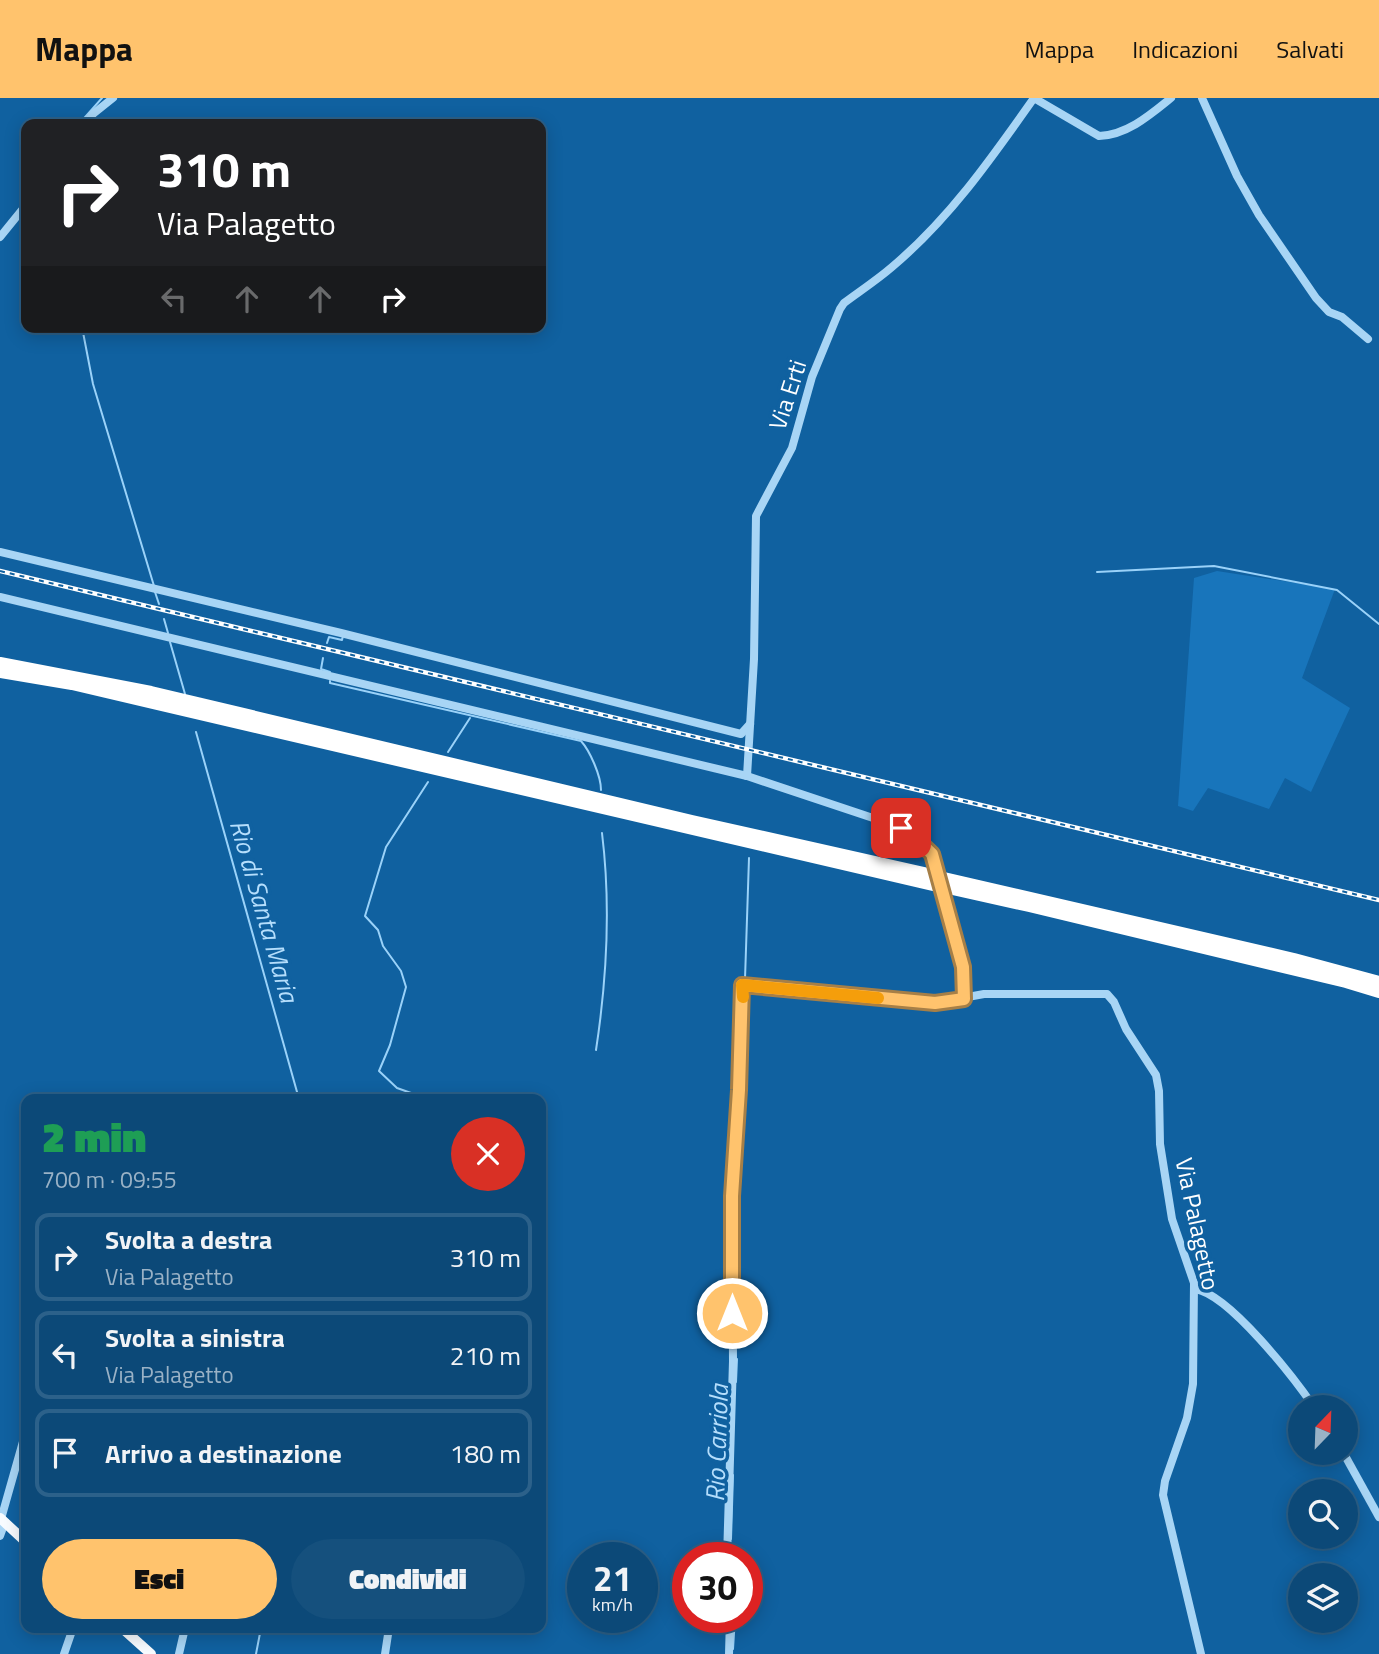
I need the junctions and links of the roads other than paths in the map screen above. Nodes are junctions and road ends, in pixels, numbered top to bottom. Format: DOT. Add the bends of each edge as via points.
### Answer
graph roads {
  1 [pos="113,98"];
  2 [pos="1034,98"];
  3 [pos="1171,98"];
  4 [pos="1202,98"];
  5 [pos="90,119"];
  6 [pos="21,211"];
  7 [pos="0,237"];
  8 [pos="1368,339"];
  9 [pos="0,552"];
  10 [pos="0,597"];
  11 [pos="0,663"];
  12 [pos="0,672"];
  13 [pos="751,724"];
  14 [pos="747,776"];
  15 [pos="940,882"];
  16 [pos="1379,982"];
  17 [pos="1379,992"];
  18 [pos="964,999"];
  19 [pos="1195,1289"];
  20 [pos="1305,1395"];
  21 [pos="21,1450"];
  22 [pos="1350,1465"];
  23 [pos="1379,1517"];
  24 [pos="2,1520"];
  25 [pos="0,1536"];
  26 [pos="21,1537"];
  27 [pos="727,1542"];
  28 [pos="72,1633"];
  29 [pos="128,1633"];
  30 [pos="184,1633"];
  31 [pos="388,1633"];
  32 [pos="730,1633"];
  33 [pos="64,1654"];
  34 [pos="151,1654"];
  35 [pos="178,1654"];
  36 [pos="385,1654"];
  37 [pos="729,1654"];
  38 [pos="1201,1654"];
  1 -- 5 [label="street"];
  2 -- 3 [label="street" via="1099,136 1110,136"];
  2 -- 13 [label="street, Via Erti" via="952,208 892,267 840,309 812,377 792,448 756,516"];
  4 -- 8 [label="street" via="1259,215 1316,298"];
  6 -- 7 [label="street"];
  9 -- 13 [label="street" via="741,734"];
  10 -- 14 [label="street"];
  11 -- 15 [label="highway" via="151,692"];
  12 -- 15 [label="highway"];
  13 -- 14 [label="street, Via Erti"];
  14 -- 18 [label="street" via="908,831 932,854 963,967"];
  15 -- 16 [label="highway"];
  15 -- 17 [label="highway"];
  18 -- 19 [label="street, Via Palagetto" via="984,994 1101,993 1114,1002 1156,1075 1160,1143 1172,1219"];
  18 -- 27 [label="street, Via Palagetto" via="935,1003 742,985 732,1196"];
  19 -- 20 [label="street" via="1205,1291 1251,1329"];
  19 -- 38 [label="street, Via Palagetto" via="1193,1384 1163,1494"];
  21 -- 24 [label="street"];
  22 -- 23 [label="street"];
  24 -- 25 [label="street"];
  24 -- 26 [label="main road"];
  28 -- 33 [label="street"];
  29 -- 34 [label="main road"];
  30 -- 35 [label="street"];
  31 -- 36 [label="street"];
  32 -- 37 [label="street"];
}
